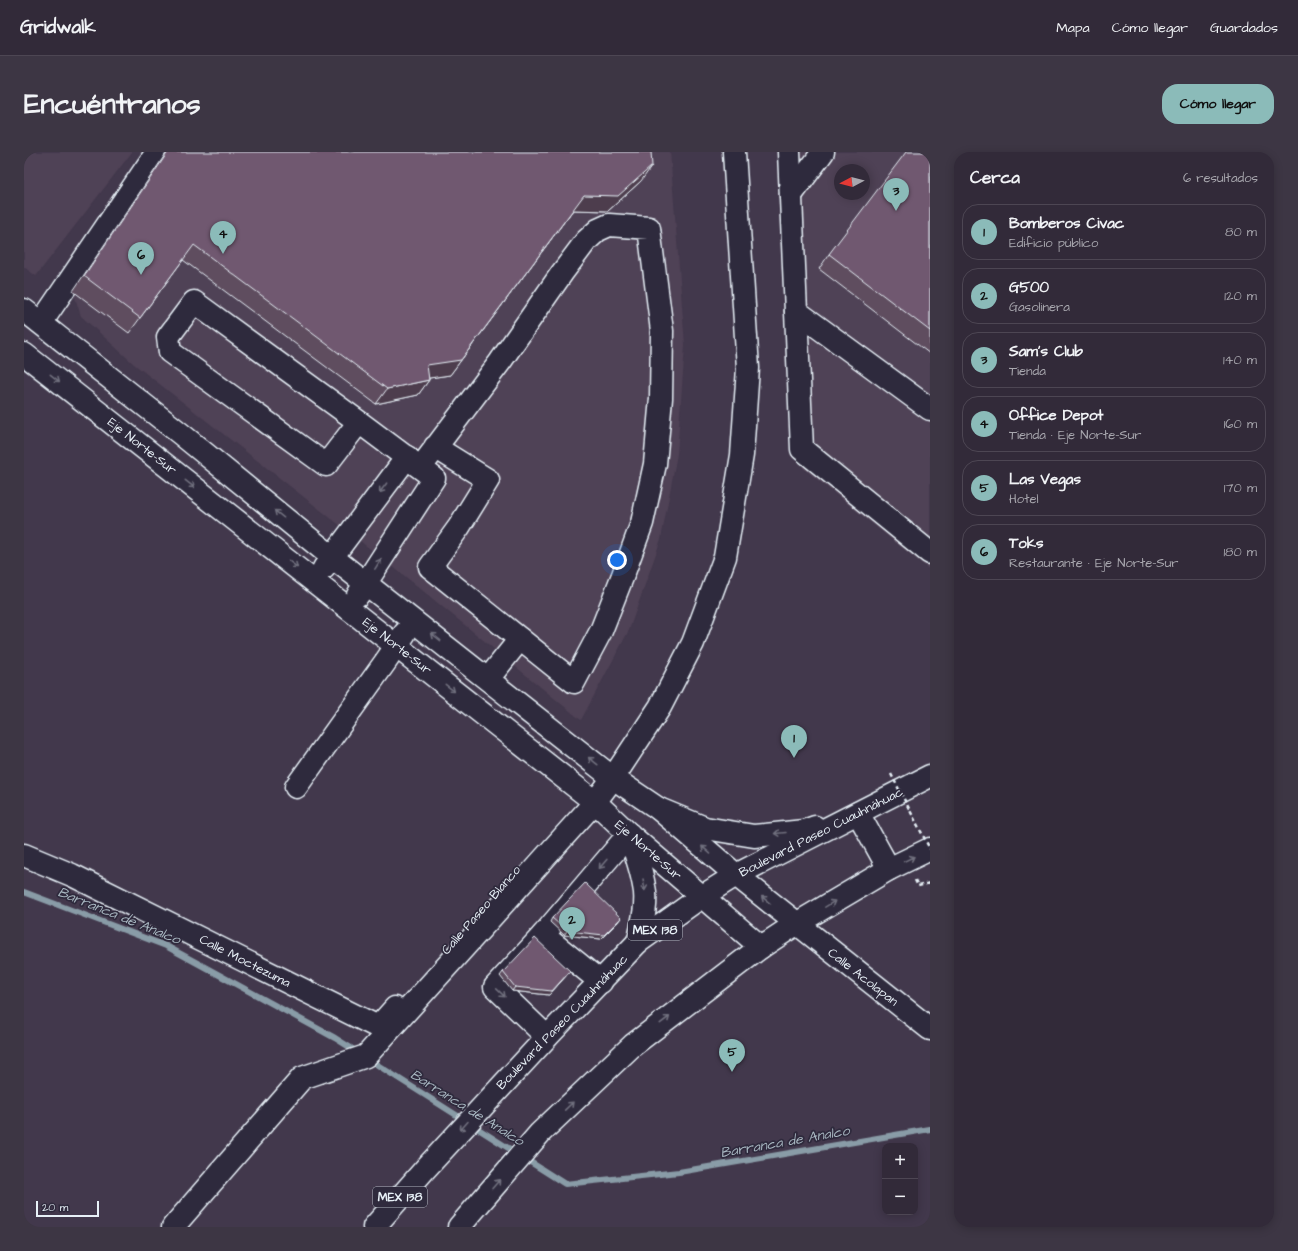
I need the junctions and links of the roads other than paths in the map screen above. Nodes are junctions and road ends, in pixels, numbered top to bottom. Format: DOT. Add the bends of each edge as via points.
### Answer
graph roads {
  1 [pos="157,152"];
  2 [pos="734,152"];
  3 [pos="789,152"];
  4 [pos="823,152"];
  5 [pos="791,195"];
  6 [pos="24,310"];
  7 [pos="796,311"];
  8 [pos="41,323"];
  9 [pos="24,354"];
  10 [pos="930,409"];
  11 [pos="359,422"];
  12 [pos="435,447"];
  13 [pos="421,467"];
  14 [pos="930,553"];
  15 [pos="332,557"];
  16 [pos="314,580"];
  17 [pos="366,582"];
  18 [pos="349,608"];
  19 [pos="414,620"];
  20 [pos="520,639"];
  21 [pos="397,646"];
  22 [pos="488,678"];
  23 [pos="930,776"];
  24 [pos="613,778"];
  25 [pos="296,787"];
  26 [pos="589,798"];
  27 [pos="659,809"];
  28 [pos="858,813"];
  29 [pos="628,834"];
  30 [pos="930,849"];
  31 [pos="24,855"];
  32 [pos="889,869"];
  33 [pos="736,875"];
  34 [pos="701,897"];
  35 [pos="796,924"];
  36 [pos="543,935"];
  37 [pos="638,942"];
  38 [pos="761,947"];
  39 [pos="601,982"];
  40 [pos="924,1017"];
  41 [pos="378,1027"];
  42 [pos="546,1037"];
  43 [pos="465,1220"];
  44 [pos="173,1227"];
  45 [pos="374,1227"];
  1 -- 8 [label="street"];
  2 -- 24 [label="street" via="748,368 742,455 725,557 693,643 660,707"];
  3 -- 5 [label="street"];
  4 -- 5 [label="street"];
  5 -- 7 [label="street"];
  6 -- 8 [label="street"];
  7 -- 10 [label="street"];
  7 -- 14 [label="street" via="802,449"];
  15 -- 8 [label="street, one-way"];
  9 -- 16 [label="street, Eje Norte-Sur, one-way"];
  11 -- 11 [label="street" via="194,302 168,337 170,352 326,466"];
  11 -- 13 [label="street"];
  12 -- 13 [label="street"];
  12 -- 20 [label="street" via="488,480 430,567"];
  12 -- 20 [label="street" via="500,362 586,241 598,230 609,225 649,228 662,331 661,398 655,464 642,523 601,630 574,682"];
  13 -- 15 [label="street, one-way"];
  17 -- 13 [label="street, one-way"];
  15 -- 16 [label="street"];
  15 -- 17 [label="street"];
  16 -- 18 [label="street, Eje Norte-Sur"];
  17 -- 18 [label="street"];
  17 -- 19 [label="street"];
  18 -- 21 [label="street, Eje Norte-Sur"];
  19 -- 21 [label="street"];
  22 -- 19 [label="street, one-way"];
  20 -- 22 [label="street"];
  21 -- 25 [label="street"];
  21 -- 26 [label="street, Eje Norte-Sur, one-way"];
  24 -- 22 [label="street, one-way"];
  23 -- 28 [label="street, Boulevard Paseo Cuauhnáhuac / MEX 138"];
  24 -- 26 [label="street"];
  24 -- 27 [label="street"];
  26 -- 29 [label="street, Eje Norte-Sur"];
  26 -- 41 [label="street, Calle Paseo Blanco"];
  26 -- 44 [label="street" via="366,1056 302,1078"];
  28 -- 27 [label="street, one-way" via="804,831 754,836 705,828"];
  33 -- 27 [label="street, one-way"];
  28 -- 32 [label="street"];
  28 -- 33 [label="street, Boulevard Paseo Cuauhnáhuac / MEX 138"];
  29 -- 34 [label="street, Eje Norte-Sur"];
  29 -- 36 [label="street, one-way"];
  29 -- 37 [label="street, one-way" via="645,887 644,918"];
  32 -- 30 [label="street, one-way"];
  31 -- 41 [label="street, Calle Moctezuma" via="72,875"];
  35 -- 32 [label="street, one-way"];
  33 -- 34 [label="street, Boulevard Paseo Cuauhnáhuac / MEX 138"];
  35 -- 33 [label="street, Calle Acolapan, one-way"];
  34 -- 37 [label="street, Boulevard Paseo Cuauhnáhuac / MEX 138"];
  34 -- 38 [label="street, Eje Norte-Sur"];
  35 -- 38 [label="street"];
  35 -- 40 [label="street, Calle Acolapan"];
  36 -- 39 [label="street"];
  36 -- 42 [label="street, one-way" via="495,987"];
  37 -- 39 [label="street, Boulevard Paseo Cuauhnáhuac / MEX 138"];
  43 -- 38 [label="street, one-way" via="540,1133 633,1045"];
  39 -- 42 [label="street, Boulevard Paseo Cuauhnáhuac / MEX 138"];
  42 -- 45 [label="street, Boulevard Paseo Cuauhnáhuac / MEX 138, one-way"];
}
